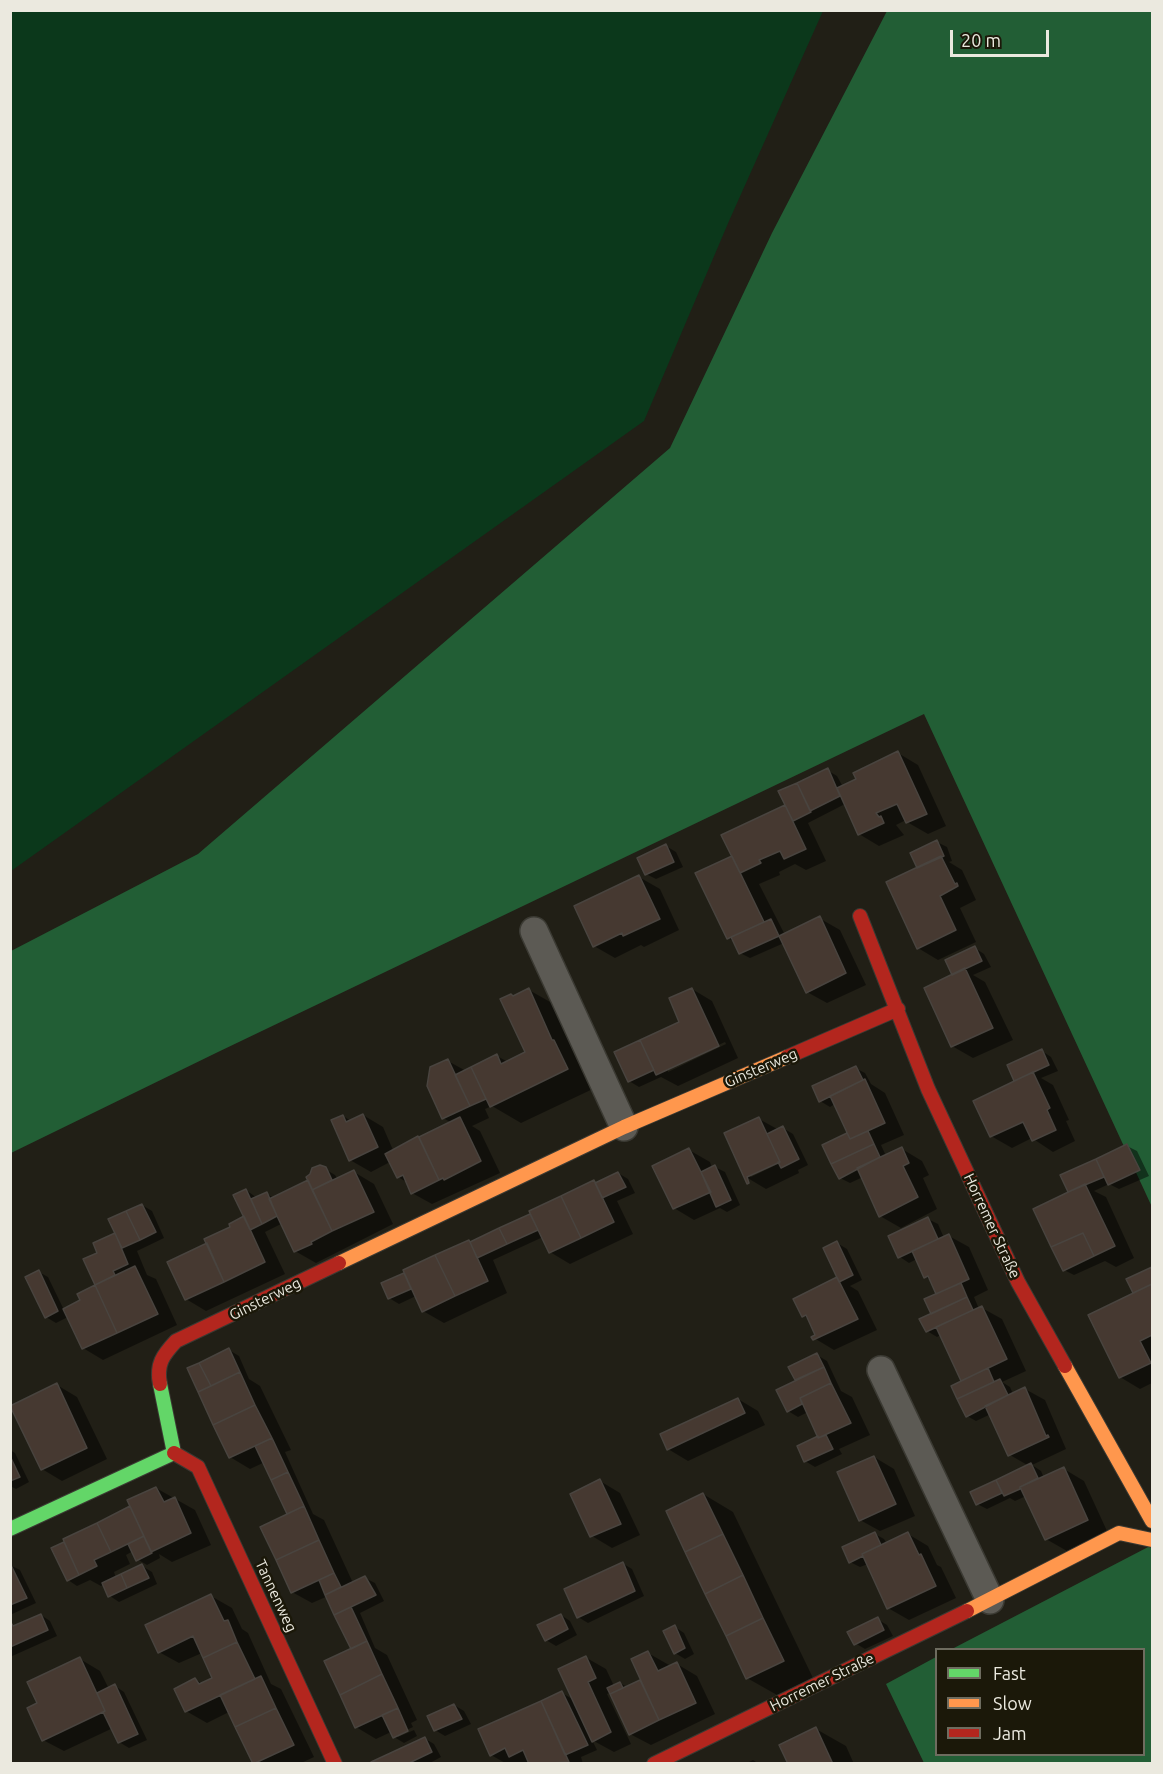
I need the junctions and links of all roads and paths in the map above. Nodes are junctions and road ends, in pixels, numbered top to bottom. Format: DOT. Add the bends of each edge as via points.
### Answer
graph roads {
  1 [pos="860,916"];
  2 [pos="534,931"];
  3 [pos="898,1009"];
  4 [pos="624,1127"];
  5 [pos="881,1371"];
  6 [pos="174,1453"];
  7 [pos="1152,1521"];
  8 [pos="10,1529"];
  9 [pos="1152,1540"];
  10 [pos="990,1600"];
  11 [pos="335,1764"];
  12 [pos="654,1764"];
  1 -- 3 [label="street, Horremer Straße"];
  2 -- 4 [label="street"];
  3 -- 4 [label="street, Ginsterweg"];
  3 -- 7 [label="street, Horremer Straße" via="928,1089 1018,1282"];
  4 -- 6 [label="street, Ginsterweg" via="176,1341 163,1355 158,1374"];
  5 -- 10 [label="street"];
  6 -- 8 [label="street"];
  6 -- 11 [label="street, Tannenweg" via="198,1467"];
  9 -- 10 [label="street, Horremer Straße" via="1119,1533"];
  10 -- 12 [label="street, Horremer Straße"];
}
